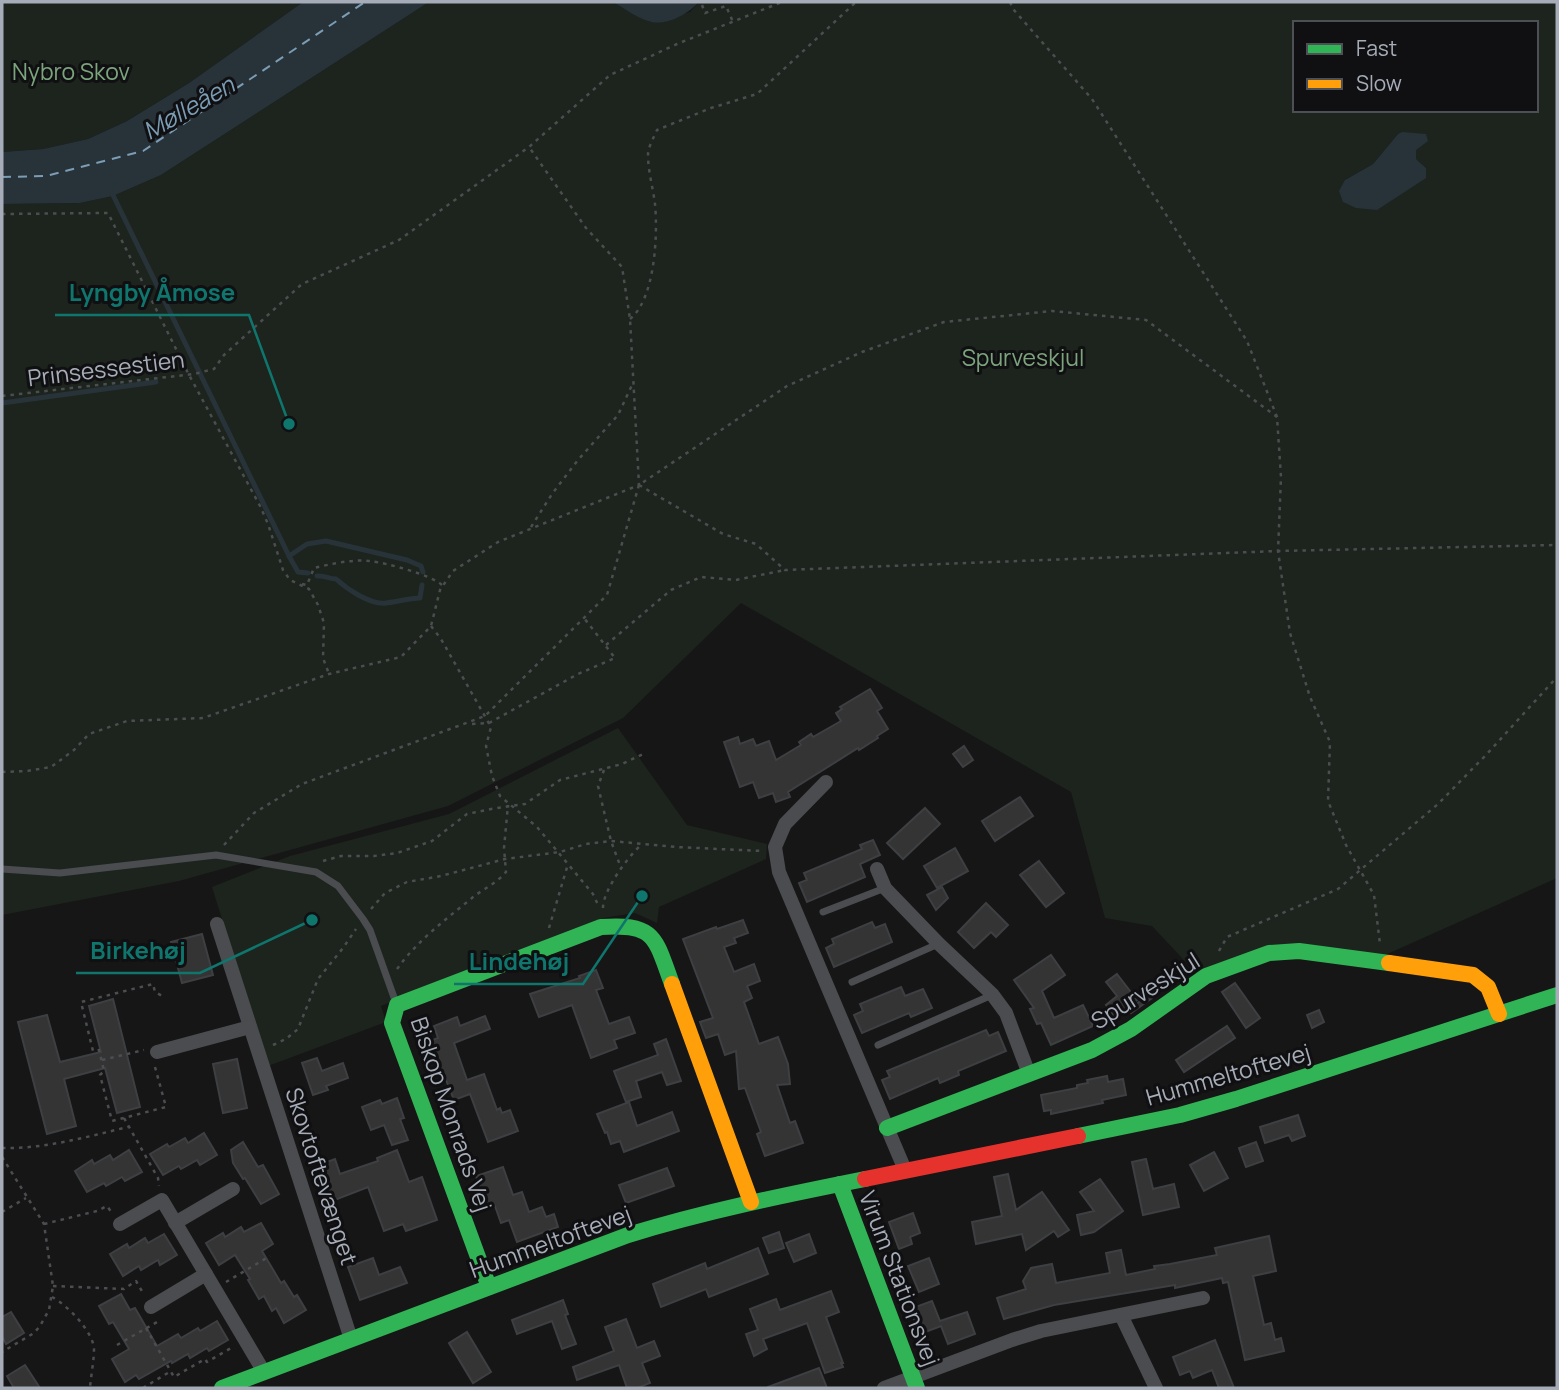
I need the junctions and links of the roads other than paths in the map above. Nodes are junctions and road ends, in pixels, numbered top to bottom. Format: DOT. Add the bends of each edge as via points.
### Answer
graph roads {
  1 [pos="826,782"];
  2 [pos="2,869"];
  3 [pos="877,869"];
  4 [pos="885,888"];
  5 [pos="823,912"];
  6 [pos="217,924"];
  7 [pos="939,944"];
  8 [pos="852,982"];
  9 [pos="992,994"];
  10 [pos="1557,995"];
  11 [pos="397,1005"];
  12 [pos="1499,1014"];
  13 [pos="250,1027"];
  14 [pos="878,1045"];
  15 [pos="157,1052"];
  16 [pos="1028,1074"];
  17 [pos="887,1128"];
  18 [pos="905,1170"];
  19 [pos="840,1184"];
  20 [pos="233,1189"];
  21 [pos="751,1202"];
  22 [pos="176,1223"];
  23 [pos="120,1224"];
  24 [pos="206,1274"];
  25 [pos="489,1287"];
  26 [pos="1203,1298"];
  27 [pos="151,1307"];
  28 [pos="1121,1315"];
  29 [pos="351,1339"];
  30 [pos="264,1372"];
  31 [pos="915,1383"];
  32 [pos="222,1388"];
  33 [pos="884,1388"];
  34 [pos="1156,1388"];
  1 -- 17 [label="street" via="785,824 775,852 779,872"];
  2 -- 11 [label="lane" via="60,873 216,855 316,873 338,886 370,930"];
  3 -- 4 [label="street"];
  4 -- 5 [label="lane"];
  4 -- 7 [label="street"];
  6 -- 13 [label="street, Skovtoftevænget"];
  7 -- 8 [label="lane"];
  7 -- 9 [label="street"];
  9 -- 14 [label="lane"];
  9 -- 16 [label="street" via="1006,1013"];
  10 -- 12 [label="street, Hummeltoftevej"];
  11 -- 21 [label="street, Biskop Monrads Vej" via="602,922 632,925 648,933 657,944"];
  11 -- 25 [label="street, Biskop Monrads Vej" via="392,1023"];
  12 -- 16 [label="street, Spurveskjul" via="1488,988 1473,975 1299,951 1269,953 1206,976 1131,1029 1092,1050"];
  12 -- 18 [label="street, Hummeltoftevej" via="1180,1115"];
  13 -- 15 [label="street"];
  13 -- 29 [label="street, Skovtoftevænget"];
  16 -- 17 [label="street, Spurveskjul"];
  17 -- 18 [label="street"];
  18 -- 19 [label="street, Hummeltoftevej"];
  19 -- 21 [label="street, Hummeltoftevej"];
  19 -- 31 [label="street, Virum Stationsvej"];
  20 -- 22 [label="street"];
  21 -- 25 [label="street, Hummeltoftevej" via="680,1219"];
  22 -- 23 [label="street" via="162,1199"];
  22 -- 24 [label="street"];
  24 -- 27 [label="street"];
  24 -- 30 [label="street"];
  25 -- 29 [label="street, Hummeltoftevej"];
  26 -- 28 [label="street"];
  28 -- 31 [label="street" via="1012,1340"];
  28 -- 34 [label="street"];
  29 -- 30 [label="street, Hummeltoftevej"];
  30 -- 32 [label="street, Hummeltoftevej"];
  31 -- 33 [label="street"];
}
